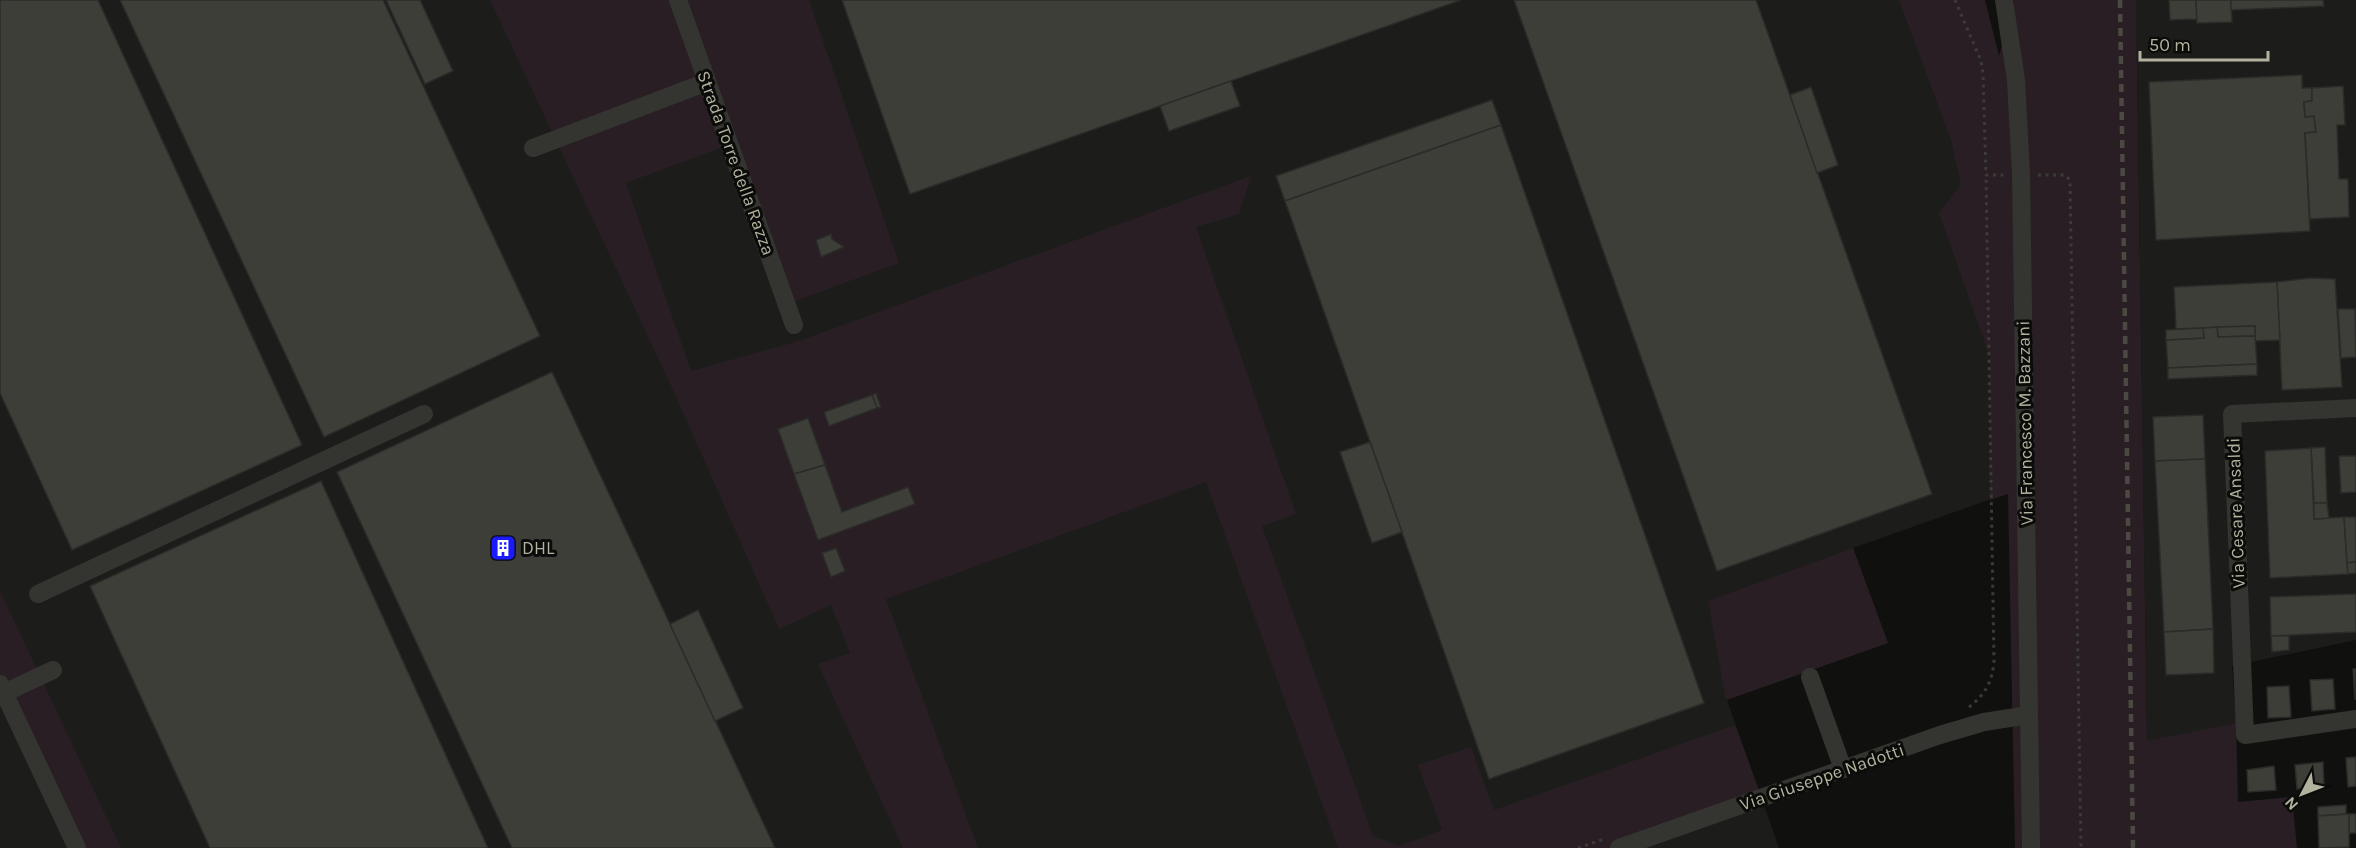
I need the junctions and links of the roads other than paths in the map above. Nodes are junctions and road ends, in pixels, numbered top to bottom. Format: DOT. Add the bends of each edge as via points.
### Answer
graph roads {
  1 [pos="678,0"];
  2 [pos="2004,0"];
  3 [pos="707,82"];
  4 [pos="533,148"];
  5 [pos="794,325"];
  6 [pos="2356,408"];
  7 [pos="424,414"];
  8 [pos="38,594"];
  9 [pos="53,670"];
  10 [pos="1809,676"];
  11 [pos="2,689"];
  12 [pos="2029,715"];
  13 [pos="2356,719"];
  14 [pos="1843,769"];
  15 [pos="1615,842"];
  16 [pos="77,848"];
  17 [pos="2031,848"];
  1 -- 3 [label="street, Strada Torre della Razza"];
  2 -- 12 [label="street, Via Francesco M. Bazzani" via="2016,80 2021,174"];
  3 -- 4 [label="street"];
  3 -- 5 [label="street, Strada Torre della Razza"];
  6 -- 13 [label="street, Via Cesare Ansaldi" via="2232,414 2245,735"];
  7 -- 8 [label="street"];
  9 -- 11 [label="street"];
  10 -- 14 [label="street"];
  11 -- 16 [label="street"];
  12 -- 14 [label="street, Via Giuseppe Nadotti" via="1984,722"];
  12 -- 17 [label="street, Via Francesco M. Bazzani"];
  14 -- 15 [label="street, Via Giuseppe Nadotti"];
}
